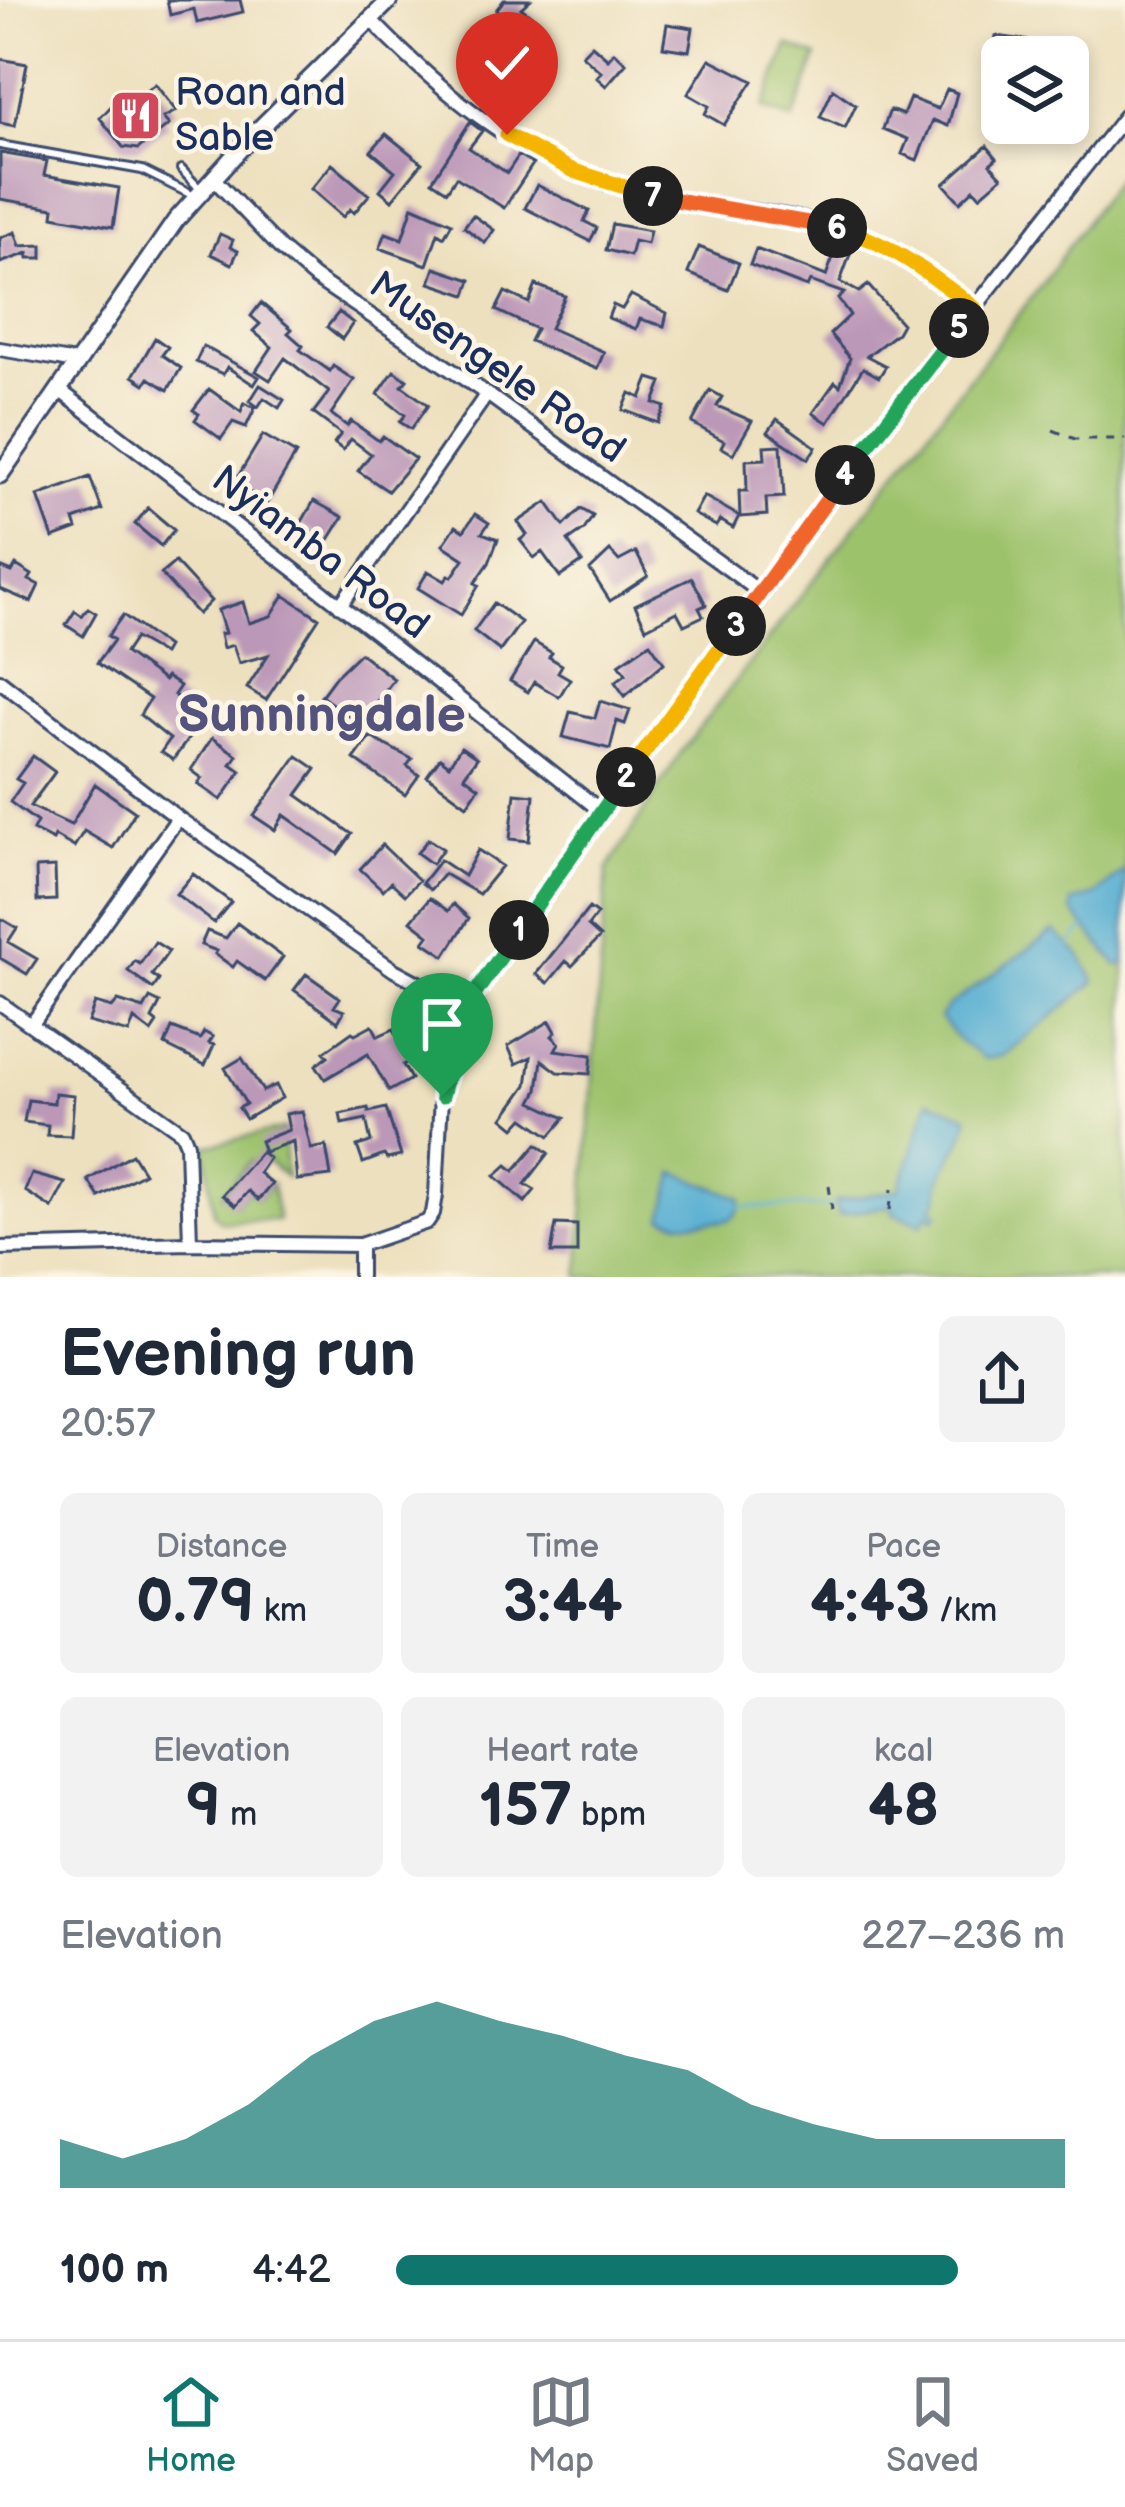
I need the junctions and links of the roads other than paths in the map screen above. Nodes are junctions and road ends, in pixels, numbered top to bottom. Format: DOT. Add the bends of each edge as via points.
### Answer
graph roads {
  1 [pos="390,0"];
  2 [pos="372,21"];
  3 [pos="1125,116"];
  4 [pos="0,145"];
  5 [pos="181,169"];
  6 [pos="203,188"];
  7 [pos="975,308"];
  8 [pos="0,349"];
  9 [pos="76,362"];
  10 [pos="58,389"];
  11 [pos="487,394"];
  12 [pos="0,475"];
  13 [pos="760,592"];
  14 [pos="340,606"];
  15 [pos="0,681"];
  16 [pos="601,811"];
  17 [pos="178,818"];
  18 [pos="0,1003"];
  19 [pos="465,1008"];
  20 [pos="32,1024"];
  21 [pos="190,1243"];
  22 [pos="360,1245"];
  23 [pos="0,1248"];
  24 [pos="360,1277"];
  1 -- 2 [label="street"];
  2 -- 6 [label="street"];
  2 -- 7 [label="street" via="442,87 543,157 646,194 858,233"];
  3 -- 7 [label="street"];
  4 -- 6 [label="lane"];
  5 -- 6 [label="lane"];
  6 -- 9 [label="street"];
  6 -- 11 [label="street, Musengele Road" via="315,278"];
  7 -- 13 [label="street"];
  8 -- 9 [label="street"];
  9 -- 10 [label="street"];
  10 -- 12 [label="street"];
  10 -- 14 [label="street, Nyiamba Road"];
  11 -- 13 [label="street, Musengele Road"];
  11 -- 14 [label="street"];
  13 -- 16 [label="street"];
  14 -- 16 [label="street, Nyiamba Road"];
  15 -- 17 [label="street"];
  16 -- 19 [label="street"];
  17 -- 19 [label="street" via="394,970"];
  17 -- 20 [label="street"];
  18 -- 20 [label="street"];
  19 -- 22 [label="street" via="442,1096 434,1213 420,1228"];
  20 -- 21 [label="street" via="182,1132"];
  21 -- 22 [label="street"];
  21 -- 23 [label="street"];
  22 -- 24 [label="street"];
}
